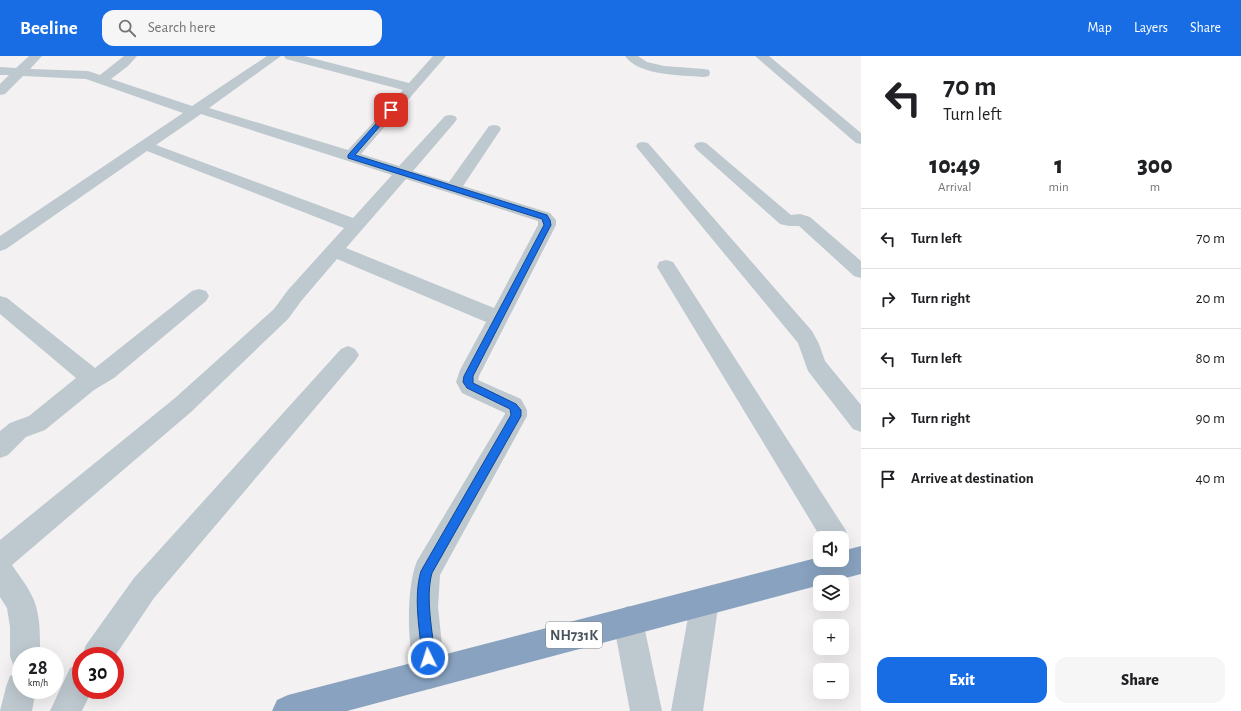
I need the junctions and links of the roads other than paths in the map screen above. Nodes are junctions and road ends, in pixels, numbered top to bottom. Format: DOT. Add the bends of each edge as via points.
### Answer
graph roads {
  1 [pos="36,56"];
  2 [pos="131,56"];
  3 [pos="275,56"];
  4 [pos="290,56"];
  5 [pos="440,56"];
  6 [pos="631,56"];
  7 [pos="761,56"];
  8 [pos="0,71"];
  9 [pos="19,72"];
  10 [pos="704,73"];
  11 [pos="102,79"];
  12 [pos="411,88"];
  13 [pos="0,91"];
  14 [pos="197,110"];
  15 [pos="450,120"];
  16 [pos="494,129"];
  17 [pos="861,140"];
  18 [pos="146,146"];
  19 [pos="643,146"];
  20 [pos="701,146"];
  21 [pos="351,156"];
  22 [pos="404,173"];
  23 [pos="453,188"];
  24 [pos="357,226"];
  25 [pos="0,245"];
  26 [pos="335,251"];
  27 [pos="666,267"];
  28 [pos="861,271"];
  29 [pos="199,296"];
  30 [pos="0,304"];
  31 [pos="498,318"];
  32 [pos="348,355"];
  33 [pos="93,379"];
  34 [pos="861,422"];
  35 [pos="0,447"];
  36 [pos="832,531"];
  37 [pos="851,556"];
  38 [pos="0,557"];
  39 [pos="0,572"];
  40 [pos="705,601"];
  41 [pos="628,621"];
  42 [pos="25,647"];
  43 [pos="103,647"];
  44 [pos="430,674"];
  45 [pos="72,698"];
  46 [pos="18,699"];
  47 [pos="16,711"];
  48 [pos="66,711"];
  49 [pos="288,711"];
  50 [pos="646,711"];
  51 [pos="687,711"];
  1 -- 9 [label="street"];
  2 -- 11 [label="street"];
  3 -- 14 [label="street"];
  4 -- 12 [label="street"];
  5 -- 12 [label="street"];
  6 -- 10 [label="street" via="635,62 649,67"];
  7 -- 17 [label="street"];
  8 -- 9 [label="street"];
  9 -- 11 [label="street" via="82,74"];
  9 -- 13 [label="street"];
  11 -- 14 [label="street"];
  12 -- 21 [label="street"];
  14 -- 18 [label="street"];
  14 -- 21 [label="street"];
  15 -- 22 [label="street"];
  16 -- 23 [label="street"];
  18 -- 24 [label="street"];
  18 -- 25 [label="street"];
  19 -- 34 [label="street" via="805,337 816,365"];
  20 -- 28 [label="street" via="786,220 804,221"];
  21 -- 22 [label="street"];
  22 -- 23 [label="street"];
  22 -- 24 [label="street"];
  23 -- 31 [label="street" via="547,220 547,225"];
  24 -- 26 [label="street"];
  26 -- 31 [label="street"];
  26 -- 38 [label="street" via="281,314 183,405"];
  27 -- 36 [label="street"];
  29 -- 33 [label="street" via="106,372"];
  30 -- 33 [label="street"];
  31 -- 44 [label="street" via="468,376 468,382 470,386 513,406 516,416 427,571 424,596"];
  32 -- 43 [label="street" via="144,588"];
  33 -- 35 [label="street" via="37,423 18,430"];
  37 -- 40 [label="highway, NH731K"];
  39 -- 42 [label="street" via="21,603"];
  40 -- 41 [label="highway, NH731K"];
  40 -- 51 [label="street"];
  41 -- 44 [label="highway, NH731K"];
  41 -- 50 [label="street"];
  44 -- 49 [label="highway, NH731K"];
  45 -- 48 [label="street"];
  46 -- 47 [label="street"];
}
